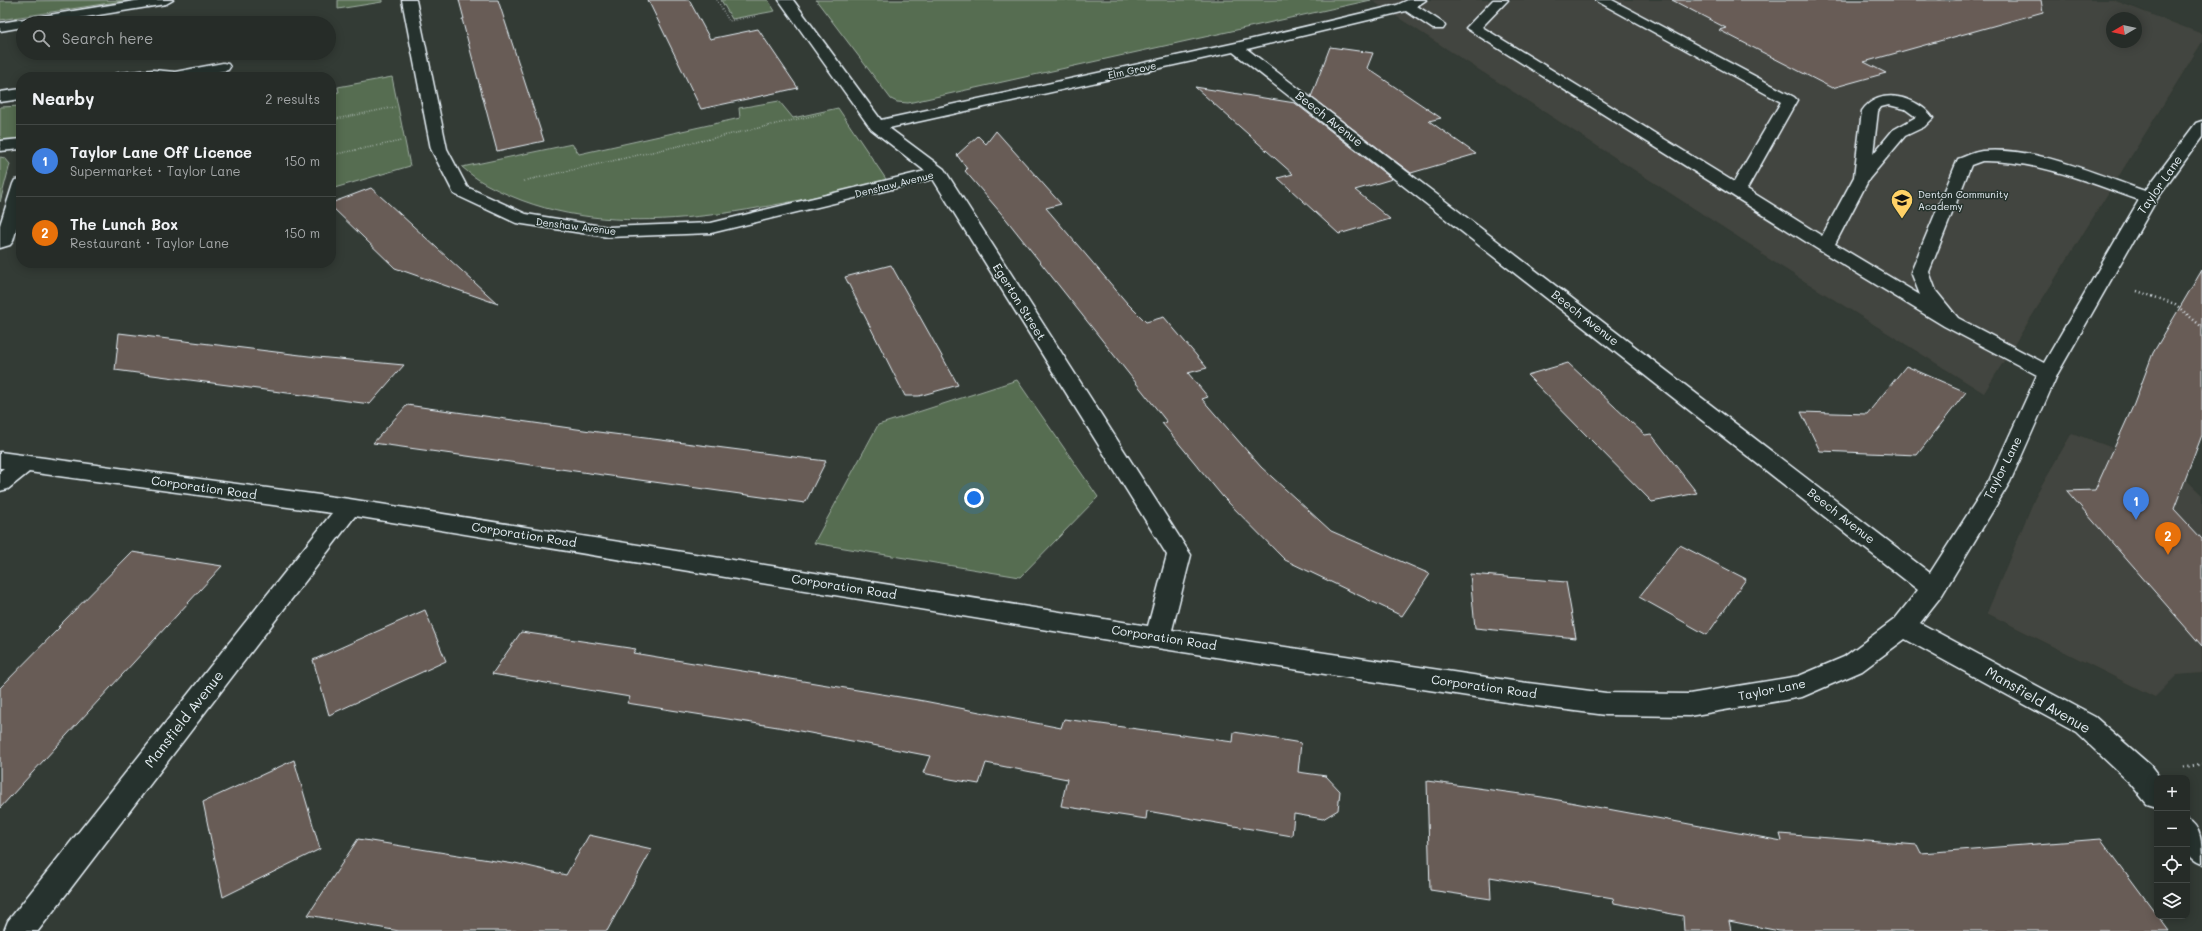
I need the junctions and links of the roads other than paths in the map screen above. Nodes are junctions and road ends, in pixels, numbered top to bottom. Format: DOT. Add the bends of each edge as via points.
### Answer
graph roads {
  1 [pos="166,0"];
  2 [pos="409,0"];
  3 [pos="1501,0"];
  4 [pos="1602,0"];
  5 [pos="1414,3"];
  6 [pos="789,4"];
  7 [pos="67,16"];
  8 [pos="16,24"];
  9 [pos="1438,26"];
  10 [pos="0,27"];
  11 [pos="1236,48"];
  12 [pos="223,67"];
  13 [pos="195,72"];
  14 [pos="16,95"];
  15 [pos="0,97"];
  16 [pos="877,126"];
  17 [pos="2199,134"];
  18 [pos="16,144"];
  19 [pos="0,146"];
  20 [pos="938,173"];
  21 [pos="1862,177"];
  22 [pos="1738,190"];
  23 [pos="2148,198"];
  24 [pos="16,201"];
  25 [pos="0,243"];
  26 [pos="1826,246"];
  27 [pos="1951,322"];
  28 [pos="2048,373"];
  29 [pos="0,460"];
  30 [pos="24,464"];
  31 [pos="0,483"];
  32 [pos="349,507"];
  33 [pos="1933,588"];
  34 [pos="1904,626"];
  35 [pos="1157,638"];
  36 [pos="1689,705"];
  37 [pos="2154,791"];
  38 [pos="2190,836"];
  39 [pos="2202,851"];
  40 [pos="19,931"];
  1 -- 7 [label="street"];
  2 -- 20 [label="street, Denshaw Avenue" via="439,149 460,190 522,219 608,232 711,228"];
  3 -- 22 [label="street" via="1473,28"];
  4 -- 22 [label="street" via="1789,100"];
  5 -- 9 [label="street"];
  5 -- 11 [label="street, Elm Grove" via="1388,12"];
  6 -- 16 [label="street, Egerton Street"];
  8 -- 10 [label="street"];
  11 -- 16 [label="street, Elm Grove"];
  11 -- 33 [label="street, Beech Avenue"];
  12 -- 13 [label="street"];
  14 -- 15 [label="street"];
  16 -- 20 [label="street, Egerton Street"];
  17 -- 23 [label="street, Taylor Lane"];
  18 -- 19 [label="street"];
  20 -- 35 [label="street, Egerton Street" via="1179,555"];
  21 -- 21 [label="street" via="1870,111 1877,103 1888,101 1903,103 1920,110 1925,118 1899,132"];
  21 -- 26 [label="street"];
  22 -- 26 [label="street"];
  23 -- 27 [label="street" via="2016,156 1988,154 1964,162 1920,272 1927,292"];
  23 -- 28 [label="street, Taylor Lane"];
  24 -- 25 [label="street" via="4,241"];
  26 -- 27 [label="street"];
  27 -- 28 [label="street"];
  28 -- 33 [label="street, Taylor Lane" via="1999,482"];
  29 -- 30 [label="street, Corporation Road"];
  30 -- 31 [label="street"];
  30 -- 32 [label="street, Corporation Road"];
  32 -- 35 [label="street, Corporation Road"];
  32 -- 40 [label="street, Mansfield Avenue"];
  33 -- 34 [label="street, Taylor Lane"];
  34 -- 36 [label="street, Taylor Lane" via="1852,664 1802,686"];
  34 -- 37 [label="street, Mansfield Avenue" via="2086,725 2140,774"];
  35 -- 36 [label="street, Corporation Road" via="1606,704"];
  38 -- 39 [label="street"];
}
